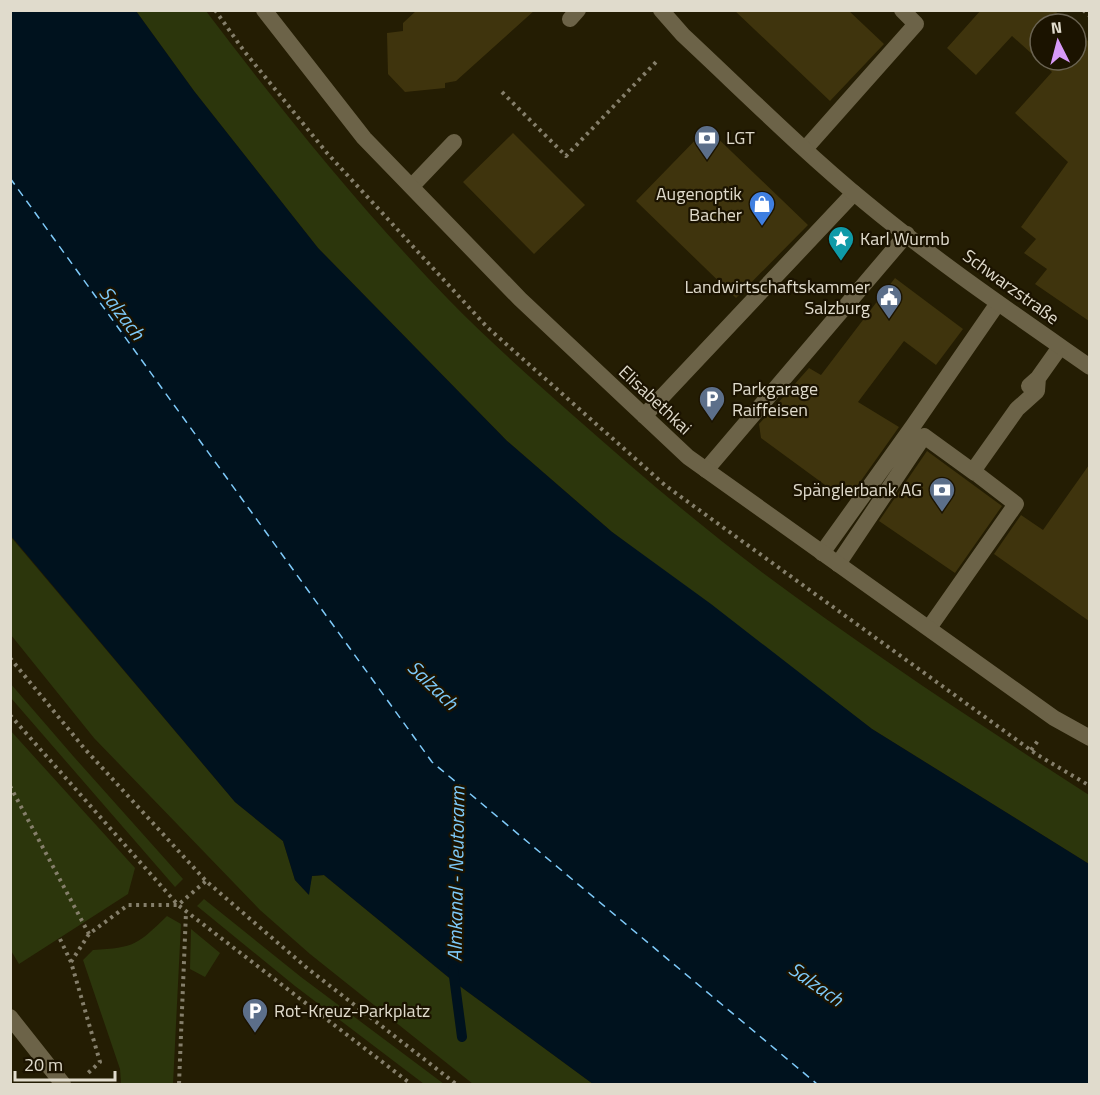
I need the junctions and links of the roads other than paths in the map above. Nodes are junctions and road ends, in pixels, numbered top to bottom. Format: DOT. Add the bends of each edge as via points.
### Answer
graph roads {
  1 [pos="264,10"];
  2 [pos="661,10"];
  3 [pos="902,10"];
  4 [pos="454,142"];
  5 [pos="805,149"];
  6 [pos="412,186"];
  7 [pos="854,192"];
  8 [pos="907,234"];
  9 [pos="998,303"];
  10 [pos="1060,347"];
  11 [pos="1089,367"];
  12 [pos="644,416"];
  13 [pos="706,470"];
  14 [pos="975,473"];
  15 [pos="822,553"];
  16 [pos="838,564"];
  17 [pos="929,628"];
  18 [pos="1089,738"];
  19 [pos="10,1017"];
  20 [pos="63,1084"];
  1 -- 6 [label="street, Elisabethkai" via="364,138"];
  2 -- 5 [label="street, Schwarzstraße"];
  3 -- 5 [label="street" via="916,24"];
  4 -- 6 [label="street"];
  5 -- 7 [label="street, Schwarzstraße"];
  6 -- 12 [label="street, Elisabethkai" via="520,299"];
  7 -- 8 [label="street, Schwarzstraße"];
  7 -- 12 [label="street"];
  8 -- 9 [label="street, Schwarzstraße"];
  8 -- 13 [label="street"];
  9 -- 10 [label="street, Schwarzstraße"];
  9 -- 15 [label="street"];
  10 -- 11 [label="street, Schwarzstraße"];
  10 -- 14 [label="street" via="1038,378 1037,391 1017,409"];
  12 -- 13 [label="street, Elisabethkai"];
  13 -- 15 [label="street, Elisabethkai"];
  14 -- 16 [label="street" via="924,436"];
  14 -- 17 [label="street" via="1016,504"];
  15 -- 16 [label="street, Elisabethkai"];
  16 -- 17 [label="street, Elisabethkai"];
  17 -- 18 [label="street, Elisabethkai"];
  19 -- 20 [label="street"];
}
